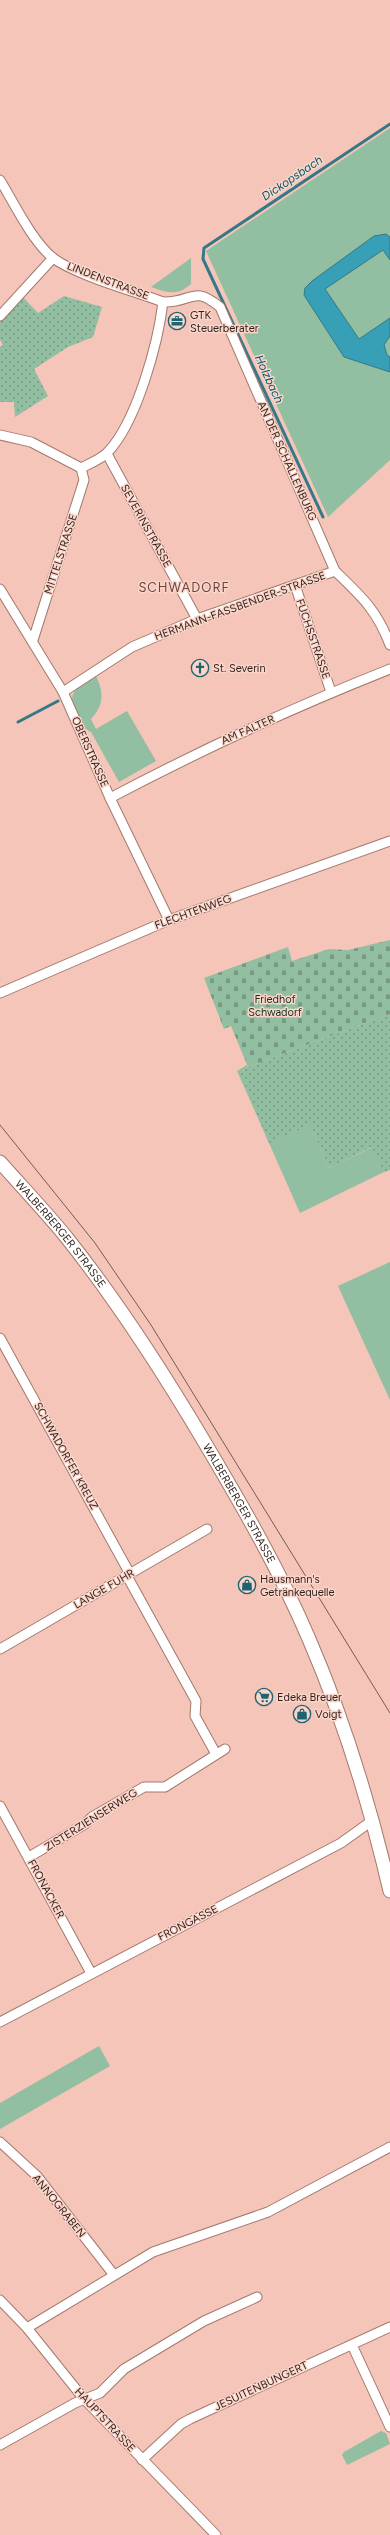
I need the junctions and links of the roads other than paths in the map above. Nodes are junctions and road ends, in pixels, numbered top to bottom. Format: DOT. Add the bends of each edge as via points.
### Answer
graph roads {
  1 [pos="0,180"];
  2 [pos="53,258"];
  3 [pos="163,302"];
  4 [pos="0,316"];
  5 [pos="0,435"];
  6 [pos="107,454"];
  7 [pos="81,468"];
  8 [pos="335,571"];
  9 [pos="295,585"];
  10 [pos="0,589"];
  11 [pos="390,617"];
  12 [pos="197,619"];
  13 [pos="381,620"];
  14 [pos="33,640"];
  15 [pos="390,645"];
  16 [pos="390,669"];
  17 [pos="63,692"];
  18 [pos="331,692"];
  19 [pos="110,798"];
  20 [pos="390,841"];
  21 [pos="169,920"];
  22 [pos="0,993"];
  23 [pos="0,1162"];
  24 [pos="0,1338"];
  25 [pos="207,1530"];
  26 [pos="129,1575"];
  27 [pos="0,1649"];
  28 [pos="225,1749"];
  29 [pos="216,1754"];
  30 [pos="0,1806"];
  31 [pos="373,1820"];
  32 [pos="29,1857"];
  33 [pos="390,1891"];
  34 [pos="91,1973"];
  35 [pos="0,2022"];
  36 [pos="0,2142"];
  37 [pos="390,2147"];
  38 [pos="114,2274"];
  39 [pos="257,2297"];
  40 [pos="0,2300"];
  41 [pos="390,2327"];
  42 [pos="27,2328"];
  43 [pos="352,2345"];
  44 [pos="84,2399"];
  45 [pos="390,2427"];
  46 [pos="0,2445"];
  47 [pos="142,2460"];
  48 [pos="216,2535"];
  1 -- 2 [label="street, LINDENSTRASSE" via="40,244"];
  2 -- 3 [label="street, LINDENSTRASSE" via="71,268"];
  2 -- 4 [label="street"];
  3 -- 6 [label="street" via="159,332 138,397 119,438"];
  3 -- 8 [label="street, AN DER SCHALLENBURG" via="177,302 195,295 206,295 220,307"];
  5 -- 7 [label="street" via="31,442"];
  6 -- 7 [label="street"];
  6 -- 12 [label="street, SEVERINSTRASSE"];
  7 -- 14 [label="street, MITTELSTRASSE" via="84,480"];
  8 -- 9 [label="street, HERMANN-FASSBENDER-STRASSE"];
  8 -- 13 [label="street, AN DER SCHALLENBURG" via="363,597"];
  9 -- 12 [label="street, HERMANN-FASSBENDER-STRASSE"];
  9 -- 18 [label="street, FUCHSSTRASSE"];
  10 -- 14 [label="street, OBERSTRASSE"];
  11 -- 13 [label="street"];
  12 -- 17 [label="street, HERMANN-FASSBENDER-STRASSE" via="132,647"];
  13 -- 15 [label="street, AN DER SCHALLENBURG"];
  14 -- 17 [label="street, OBERSTRASSE"];
  16 -- 18 [label="street, AM FALTER"];
  17 -- 19 [label="street, OBERSTRASSE"];
  18 -- 19 [label="street, AM FALTER" via="186,758"];
  19 -- 21 [label="street, OBERSTRASSE"];
  20 -- 21 [label="street, FLECHTENWEG"];
  21 -- 22 [label="street, FLECHTENWEG"];
  23 -- 31 [label="main road, WALBERBERGER STRASSE" via="66,1236 109,1293 176,1394 245,1510 310,1640 357,1768"];
  24 -- 26 [label="street, SCHWADORFER KREUZ"];
  25 -- 26 [label="street, LANGE FUHR"];
  26 -- 27 [label="street, LANGE FUHR"];
  26 -- 29 [label="street" via="196,1701 195,1716"];
  28 -- 29 [label="street, ZISTERZIENSERWEG"];
  29 -- 32 [label="street, ZISTERZIENSERWEG" via="165,1787 144,1787"];
  30 -- 32 [label="street, FRONACKER"];
  31 -- 33 [label="main road, WALBERBERGER STRASSE"];
  31 -- 34 [label="street, FRONGASSE" via="341,1843"];
  32 -- 34 [label="street, FRONACKER"];
  34 -- 35 [label="street, FRONGASSE"];
  36 -- 38 [label="street, ANNOGRABEN" via="37,2176"];
  37 -- 38 [label="street" via="268,2212 153,2252"];
  38 -- 42 [label="street"];
  39 -- 44 [label="street" via="204,2321 124,2369 100,2393"];
  40 -- 42 [label="street, HAUPTSTRASSE"];
  41 -- 43 [label="street, JESUITENBUNGERT"];
  42 -- 44 [label="street, HAUPTSTRASSE"];
  43 -- 45 [label="street"];
  43 -- 47 [label="street, JESUITENBUNGERT" via="190,2419 181,2424"];
  44 -- 46 [label="street"];
  44 -- 47 [label="street, HAUPTSTRASSE"];
  47 -- 48 [label="street, HAUPTSTRASSE"];
}
